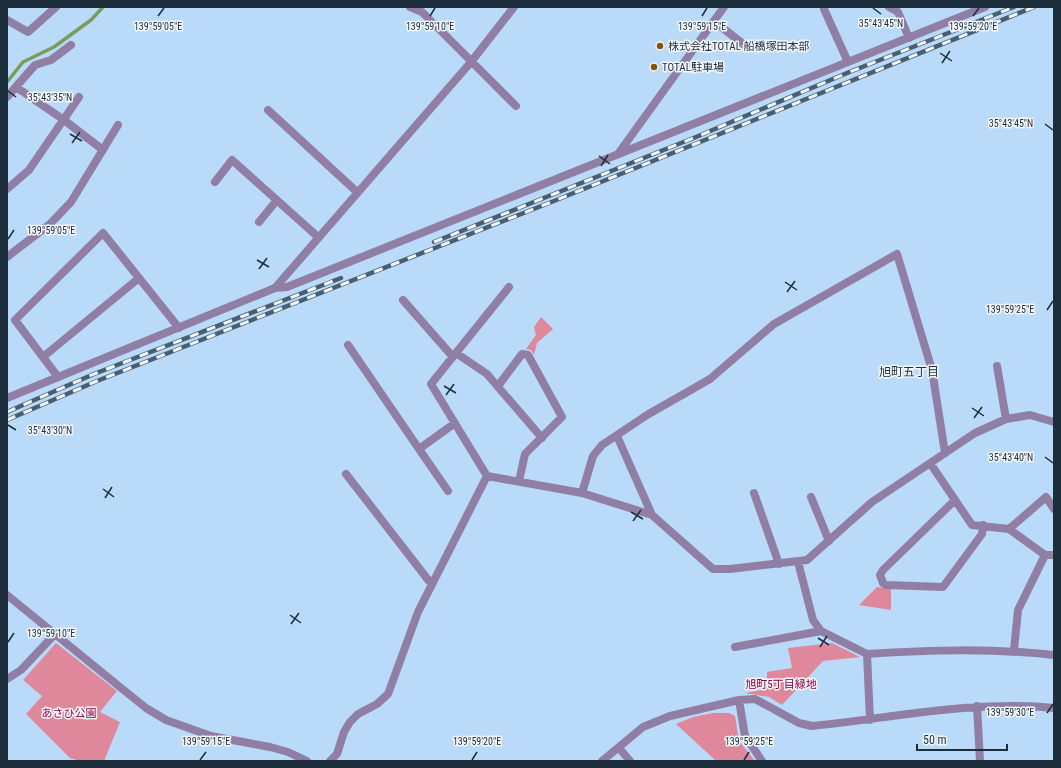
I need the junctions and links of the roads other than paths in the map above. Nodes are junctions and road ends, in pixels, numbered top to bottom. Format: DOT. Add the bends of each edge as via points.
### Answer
graph roads {
  1 [pos="56,7"];
  2 [pos="410,7"];
  3 [pos="514,7"];
  4 [pos="724,7"];
  5 [pos="889,7"];
  6 [pos="985,7"];
  7 [pos="824,9"];
  8 [pos="7,20"];
  9 [pos="714,21"];
  10 [pos="909,38"];
  11 [pos="743,44"];
  12 [pos="71,45"];
  13 [pos="471,62"];
  14 [pos="848,62"];
  15 [pos="16,87"];
  16 [pos="79,96"];
  17 [pos="7,97"];
  18 [pos="516,106"];
  19 [pos="268,110"];
  20 [pos="64,120"];
  21 [pos="118,126"];
  22 [pos="103,150"];
  23 [pos="618,155"];
  24 [pos="215,182"];
  25 [pos="7,189"];
  26 [pos="357,192"];
  27 [pos="277,200"];
  28 [pos="259,222"];
  29 [pos="318,237"];
  30 [pos="7,257"];
  31 [pos="139,278"];
  32 [pos="509,287"];
  33 [pos="275,288"];
  34 [pos="403,300"];
  35 [pos="179,328"];
  36 [pos="348,345"];
  37 [pos="454,355"];
  38 [pos="43,357"];
  39 [pos="997,366"];
  40 [pos="58,378"];
  41 [pos="498,386"];
  42 [pos="7,398"];
  43 [pos="1006,419"];
  44 [pos="1054,422"];
  45 [pos="455,424"];
  46 [pos="617,436"];
  47 [pos="542,438"];
  48 [pos="419,448"];
  49 [pos="945,453"];
  50 [pos="930,463"];
  51 [pos="346,474"];
  52 [pos="486,476"];
  53 [pos="519,481"];
  54 [pos="448,491"];
  55 [pos="582,493"];
  56 [pos="754,493"];
  57 [pos="811,497"];
  58 [pos="955,500"];
  59 [pos="1054,509"];
  60 [pos="652,515"];
  61 [pos="983,525"];
  62 [pos="1009,529"];
  63 [pos="829,541"];
  64 [pos="1045,555"];
  65 [pos="1054,555"];
  66 [pos="798,562"];
  67 [pos="779,564"];
  68 [pos="433,583"];
  69 [pos="7,595"];
  70 [pos="821,631"];
  71 [pos="55,634"];
  72 [pos="735,647"];
  73 [pos="1014,650"];
  74 [pos="867,654"];
  75 [pos="1054,655"];
  76 [pos="7,679"];
  77 [pos="739,700"];
  78 [pos="977,706"];
  79 [pos="1054,708"];
  80 [pos="870,720"];
  81 [pos="619,748"];
  82 [pos="307,761"];
  83 [pos="330,761"];
  84 [pos="602,761"];
  85 [pos="630,761"];
  86 [pos="762,761"];
  87 [pos="980,761"];
  1 -- 8 [label="street" via="28,32"];
  2 -- 13 [label="street" via="422,12"];
  3 -- 13 [label="street"];
  4 -- 9 [label="street"];
  5 -- 10 [label="street" via="898,12"];
  6 -- 10 [label="street"];
  7 -- 14 [label="street"];
  9 -- 11 [label="street"];
  9 -- 23 [label="street"];
  10 -- 14 [label="street"];
  12 -- 15 [label="street" via="51,60 35,65"];
  13 -- 18 [label="street"];
  13 -- 26 [label="street"];
  14 -- 23 [label="street"];
  15 -- 17 [label="street"];
  15 -- 20 [label="street"];
  16 -- 20 [label="street"];
  19 -- 26 [label="street"];
  20 -- 22 [label="street"];
  20 -- 25 [label="street" via="29,170"];
  21 -- 22 [label="street"];
  22 -- 30 [label="street" via="70,202 50,224"];
  23 -- 33 [label="street" via="287,287"];
  24 -- 27 [label="street" via="232,160"];
  26 -- 29 [label="street"];
  27 -- 28 [label="street"];
  27 -- 29 [label="street"];
  29 -- 33 [label="street"];
  31 -- 35 [label="street"];
  31 -- 38 [label="street"];
  31 -- 38 [label="street" via="103,233 15,320"];
  32 -- 37 [label="street"];
  33 -- 35 [label="street"];
  34 -- 37 [label="street"];
  35 -- 40 [label="street"];
  36 -- 48 [label="street"];
  37 -- 41 [label="street" via="487,374"];
  37 -- 45 [label="street" via="431,384"];
  38 -- 40 [label="street"];
  39 -- 43 [label="street"];
  40 -- 42 [label="street"];
  41 -- 47 [label="street"];
  41 -- 47 [label="street" via="522,354 528,355 562,417"];
  43 -- 44 [label="street" via="1030,415"];
  43 -- 49 [label="street" via="975,433"];
  45 -- 48 [label="street"];
  45 -- 52 [label="street"];
  46 -- 49 [label="street" via="647,415 710,379 774,324 897,254 932,370"];
  46 -- 55 [label="street" via="602,445 593,456"];
  46 -- 60 [label="street"];
  47 -- 53 [label="street" via="525,454"];
  48 -- 54 [label="street"];
  49 -- 50 [label="street"];
  50 -- 58 [label="street"];
  50 -- 63 [label="street" via="872,502"];
  51 -- 68 [label="street"];
  52 -- 53 [label="street"];
  52 -- 68 [label="street"];
  53 -- 55 [label="street"];
  55 -- 60 [label="street"];
  56 -- 67 [label="street"];
  57 -- 63 [label="street"];
  58 -- 61 [label="street" via="972,525"];
  58 -- 61 [label="street" via="883,570 880,575 883,583 943,587 982,534"];
  59 -- 62 [label="street" via="1046,497"];
  60 -- 67 [label="street" via="713,569"];
  61 -- 62 [label="street"];
  62 -- 64 [label="street"];
  63 -- 66 [label="street" via="807,560"];
  64 -- 65 [label="street"];
  64 -- 73 [label="street" via="1018,610"];
  66 -- 67 [label="street"];
  66 -- 70 [label="street" via="813,620"];
  68 -- 83 [label="street" via="418,612 388,694 350,722 337,754"];
  69 -- 71 [label="street"];
  70 -- 72 [label="street"];
  70 -- 74 [label="street"];
  71 -- 76 [label="street" via="21,670"];
  71 -- 82 [label="street" via="115,684 166,720 211,736 288,752"];
  73 -- 74 [label="street"];
  73 -- 75 [label="street"];
  74 -- 80 [label="street"];
  77 -- 80 [label="street" via="755,699 800,723 812,726"];
  77 -- 81 [label="street" via="670,716 643,727"];
  77 -- 86 [label="street" via="745,736"];
  78 -- 79 [label="street" via="1026,705"];
  78 -- 80 [label="street"];
  78 -- 87 [label="street"];
  81 -- 84 [label="street"];
  81 -- 85 [label="street"];
}
